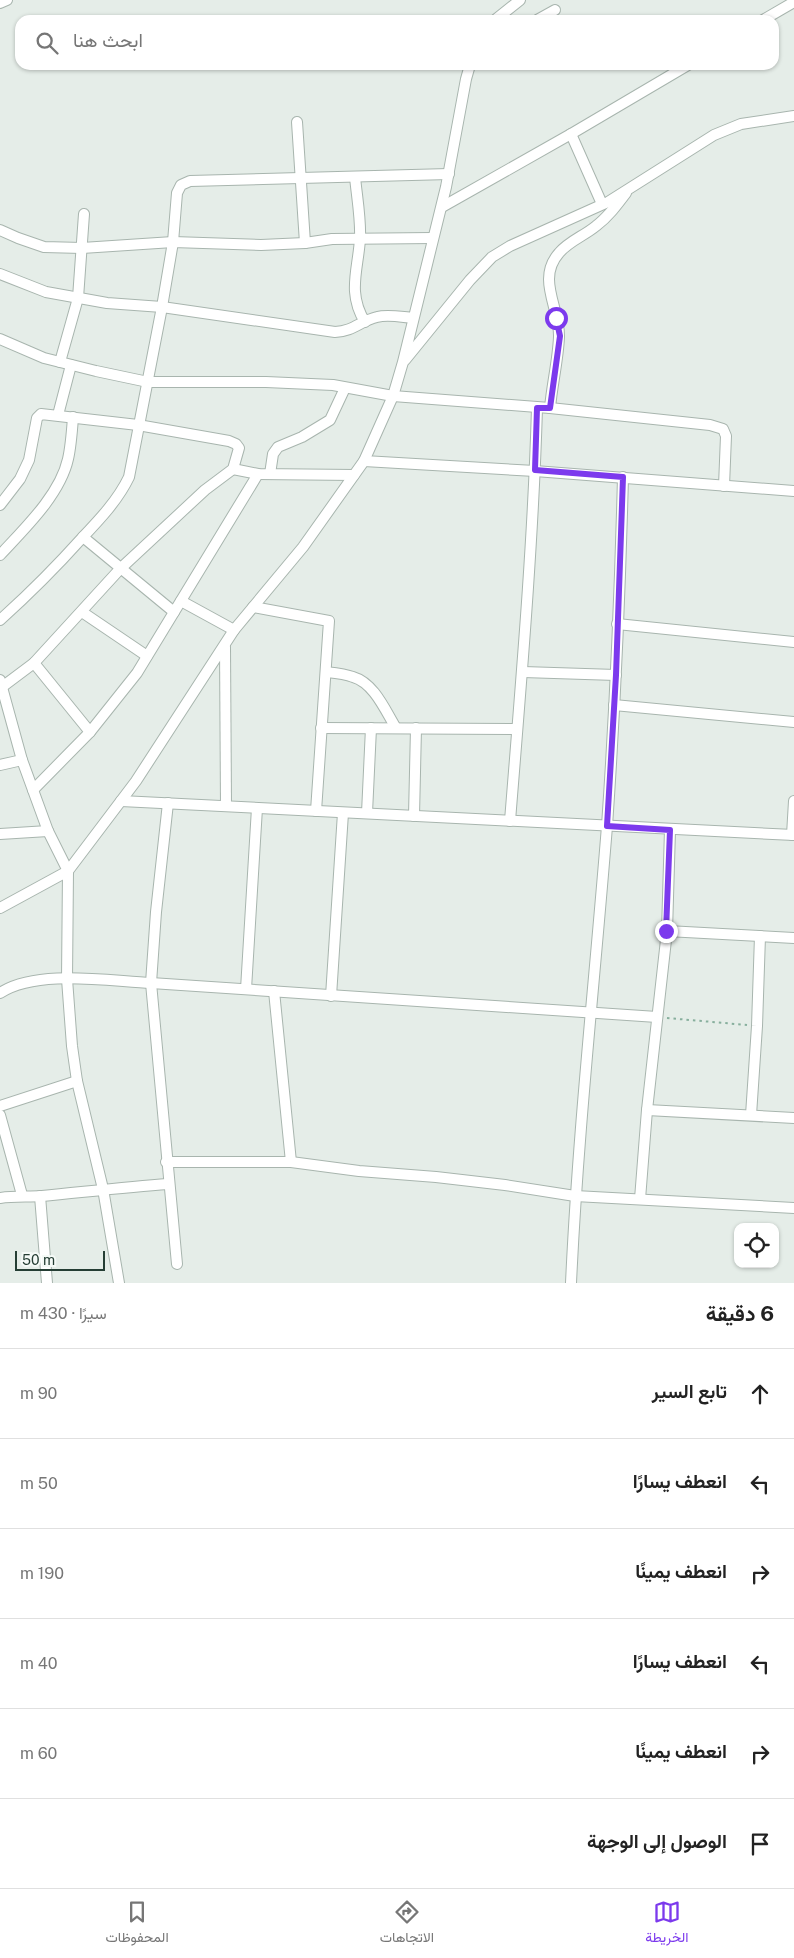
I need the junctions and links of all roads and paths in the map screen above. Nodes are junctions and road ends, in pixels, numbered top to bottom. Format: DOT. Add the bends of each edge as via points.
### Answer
graph roads {
  1 [pos="7,0"];
  2 [pos="520,0"];
  3 [pos="794,2"];
  4 [pos="0,3"];
  5 [pos="555,10"];
  6 [pos="501,15"];
  7 [pos="546,15"];
  8 [pos="772,15"];
  9 [pos="469,70"];
  10 [pos="680,70"];
  11 [pos="794,116"];
  12 [pos="297,122"];
  13 [pos="571,134"];
  14 [pos="449,174"];
  15 [pos="355,178"];
  16 [pos="301,179"];
  17 [pos="628,190"];
  18 [pos="602,204"];
  19 [pos="442,207"];
  20 [pos="84,214"];
  21 [pos="0,230"];
  22 [pos="360,238"];
  23 [pos="433,238"];
  24 [pos="173,242"];
  25 [pos="305,243"];
  26 [pos="82,248"];
  27 [pos="0,274"];
  28 [pos="78,298"];
  29 [pos="162,307"];
  30 [pos="413,318"];
  31 [pos="365,322"];
  32 [pos="0,338"];
  33 [pos="404,362"];
  34 [pos="66,364"];
  35 [pos="148,382"];
  36 [pos="345,388"];
  37 [pos="393,396"];
  38 [pos="537,408"];
  39 [pos="550,408"];
  40 [pos="58,415"];
  41 [pos="73,417"];
  42 [pos="138,425"];
  43 [pos="364,461"];
  44 [pos="233,469"];
  45 [pos="535,470"];
  46 [pos="258,474"];
  47 [pos="270,474"];
  48 [pos="354,475"];
  49 [pos="623,477"];
  50 [pos="724,486"];
  51 [pos="794,491"];
  52 [pos="0,505"];
  53 [pos="83,537"];
  54 [pos="0,555"];
  55 [pos="120,569"];
  56 [pos="181,601"];
  57 [pos="253,607"];
  58 [pos="82,612"];
  59 [pos="174,612"];
  60 [pos="0,620"];
  61 [pos="617,624"];
  62 [pos="234,630"];
  63 [pos="794,642"];
  64 [pos="225,646"];
  65 [pos="148,656"];
  66 [pos="34,663"];
  67 [pos="326,672"];
  68 [pos="522,672"];
  69 [pos="616,675"];
  70 [pos="1,683"];
  71 [pos="614,704"];
  72 [pos="794,722"];
  73 [pos="321,728"];
  74 [pos="371,728"];
  75 [pos="396,728"];
  76 [pos="416,728"];
  77 [pos="517,729"];
  78 [pos="90,732"];
  79 [pos="22,760"];
  80 [pos="0,765"];
  81 [pos="33,790"];
  82 [pos="121,801"];
  83 [pos="794,801"];
  84 [pos="168,804"];
  85 [pos="226,806"];
  86 [pos="257,808"];
  87 [pos="316,811"];
  88 [pos="343,813"];
  89 [pos="367,813"];
  90 [pos="414,816"];
  91 [pos="510,821"];
  92 [pos="607,826"];
  93 [pos="670,830"];
  94 [pos="48,831"];
  95 [pos="0,834"];
  96 [pos="793,835"];
  97 [pos="68,871"];
  98 [pos="0,908"];
  99 [pos="666,931"];
  100 [pos="760,936"];
  101 [pos="794,938"];
  102 [pos="67,979"];
  103 [pos="151,983"];
  104 [pos="246,989"];
  105 [pos="274,991"];
  106 [pos="0,993"];
  107 [pos="331,996"];
  108 [pos="591,1013"];
  109 [pos="657,1017"];
  110 [pos="757,1026"];
  111 [pos="77,1081"];
  112 [pos="0,1106"];
  113 [pos="647,1110"];
  114 [pos="0,1115"];
  115 [pos="751,1115"];
  116 [pos="794,1118"];
  117 [pos="166,1162"];
  118 [pos="291,1162"];
  119 [pos="168,1184"];
  120 [pos="103,1189"];
  121 [pos="22,1195"];
  122 [pos="40,1196"];
  123 [pos="575,1196"];
  124 [pos="0,1198"];
  125 [pos="640,1199"];
  126 [pos="794,1208"];
  127 [pos="177,1264"];
  128 [pos="47,1283"];
  129 [pos="119,1283"];
  130 [pos="571,1283"];
  1 -- 4 [label="street"];
  2 -- 6 [label="street"];
  3 -- 8 [label="street"];
  5 -- 7 [label="street"];
  9 -- 14 [label="street"];
  10 -- 13 [label="street"];
  11 -- 17 [label="street" via="741,124 714,135"];
  12 -- 16 [label="street"];
  13 -- 18 [label="street"];
  13 -- 19 [label="street"];
  14 -- 15 [label="street"];
  14 -- 19 [label="street"];
  15 -- 16 [label="street"];
  15 -- 22 [label="street"];
  16 -- 24 [label="street" via="185,183 177,193"];
  16 -- 25 [label="street"];
  17 -- 18 [label="street"];
  17 -- 39 [label="street" via="614,210 596,227 558,253 552,265 550,295 560,336"];
  18 -- 33 [label="street" via="492,257"];
  19 -- 23 [label="street"];
  20 -- 26 [label="street"];
  21 -- 26 [label="street" via="44,247"];
  22 -- 23 [label="street"];
  22 -- 25 [label="street"];
  22 -- 31 [label="street" via="355,295"];
  23 -- 30 [label="street"];
  24 -- 25 [label="street"];
  24 -- 26 [label="street"];
  24 -- 29 [label="street"];
  26 -- 28 [label="street"];
  27 -- 28 [label="street" via="46,292"];
  28 -- 29 [label="street"];
  28 -- 34 [label="street"];
  29 -- 31 [label="street" via="335,332 347,331"];
  29 -- 35 [label="street"];
  30 -- 31 [label="street" via="376,317"];
  30 -- 33 [label="street"];
  32 -- 34 [label="street"];
  33 -- 37 [label="street"];
  34 -- 35 [label="street"];
  34 -- 40 [label="street"];
  35 -- 36 [label="street" via="266,382"];
  35 -- 42 [label="street"];
  36 -- 37 [label="street"];
  36 -- 47 [label="street" via="330,420 278,447 273,454"];
  37 -- 38 [label="street"];
  37 -- 43 [label="street"];
  38 -- 39 [label="street"];
  38 -- 45 [label="street"];
  39 -- 50 [label="street" via="719,427 726,436"];
  40 -- 41 [label="street"];
  40 -- 52 [label="street" via="38,416 29,460"];
  41 -- 42 [label="street"];
  41 -- 54 [label="street" via="68,460 60,480 46,502"];
  42 -- 44 [label="street" via="236,444 239,453"];
  42 -- 53 [label="street" via="126,483"];
  43 -- 45 [label="street"];
  43 -- 48 [label="street"];
  44 -- 46 [label="street"];
  44 -- 55 [label="street" via="205,490"];
  45 -- 49 [label="street"];
  45 -- 68 [label="street"];
  46 -- 47 [label="street"];
  46 -- 56 [label="street"];
  47 -- 48 [label="street"];
  48 -- 57 [label="street" via="303,547"];
  49 -- 50 [label="street"];
  49 -- 61 [label="street"];
  50 -- 51 [label="street"];
  53 -- 55 [label="street"];
  53 -- 60 [label="street" via="36,588"];
  55 -- 58 [label="street"];
  55 -- 59 [label="street"];
  56 -- 59 [label="street"];
  56 -- 62 [label="street"];
  57 -- 62 [label="street"];
  57 -- 67 [label="street" via="329,621"];
  58 -- 65 [label="street"];
  58 -- 66 [label="street"];
  59 -- 65 [label="street"];
  61 -- 63 [label="street"];
  61 -- 69 [label="street"];
  62 -- 64 [label="street"];
  64 -- 82 [label="street"];
  64 -- 85 [label="street"];
  65 -- 78 [label="street"];
  66 -- 70 [label="street"];
  66 -- 78 [label="street"];
  67 -- 73 [label="street"];
  67 -- 75 [label="street" via="354,677 366,683"];
  68 -- 69 [label="street"];
  68 -- 77 [label="street"];
  69 -- 71 [label="street"];
  70 -- 79 [label="street"];
  71 -- 72 [label="street"];
  71 -- 92 [label="street"];
  73 -- 74 [label="street"];
  73 -- 87 [label="street"];
  74 -- 75 [label="street"];
  74 -- 89 [label="street"];
  75 -- 76 [label="street"];
  76 -- 77 [label="street"];
  76 -- 90 [label="street"];
  77 -- 91 [label="street"];
  78 -- 81 [label="street"];
  79 -- 80 [label="street"];
  79 -- 81 [label="street"];
  81 -- 94 [label="street"];
  82 -- 84 [label="street"];
  82 -- 97 [label="street"];
  83 -- 96 [label="street"];
  84 -- 85 [label="street"];
  84 -- 103 [label="street"];
  85 -- 86 [label="street"];
  86 -- 87 [label="street"];
  86 -- 104 [label="street"];
  87 -- 88 [label="street"];
  88 -- 89 [label="street"];
  88 -- 107 [label="street"];
  89 -- 90 [label="street"];
  90 -- 91 [label="street"];
  91 -- 92 [label="street"];
  92 -- 93 [label="street"];
  92 -- 108 [label="street"];
  93 -- 96 [label="street"];
  93 -- 99 [label="street"];
  94 -- 95 [label="street"];
  94 -- 97 [label="street"];
  97 -- 98 [label="street"];
  97 -- 102 [label="street"];
  99 -- 100 [label="street"];
  99 -- 109 [label="street"];
  100 -- 101 [label="street"];
  100 -- 110 [label="street"];
  102 -- 103 [label="street"];
  102 -- 106 [label="street" via="38,979"];
  102 -- 111 [label="street"];
  103 -- 104 [label="street"];
  103 -- 117 [label="street"];
  104 -- 105 [label="street"];
  105 -- 107 [label="street"];
  105 -- 118 [label="street"];
  107 -- 108 [label="street"];
  108 -- 109 [label="street"];
  108 -- 123 [label="street"];
  109 -- 110 [label="path"];
  109 -- 113 [label="street"];
  110 -- 115 [label="street"];
  111 -- 112 [label="street"];
  111 -- 120 [label="street"];
  113 -- 115 [label="street"];
  113 -- 125 [label="street"];
  114 -- 121 [label="street"];
  115 -- 116 [label="street"];
  117 -- 118 [label="street"];
  117 -- 119 [label="street"];
  118 -- 123 [label="street"];
  119 -- 120 [label="street"];
  119 -- 127 [label="street"];
  120 -- 122 [label="street"];
  120 -- 129 [label="street"];
  121 -- 122 [label="street"];
  121 -- 124 [label="street"];
  122 -- 128 [label="street"];
  123 -- 125 [label="street"];
  123 -- 130 [label="street"];
  125 -- 126 [label="street"];
}
